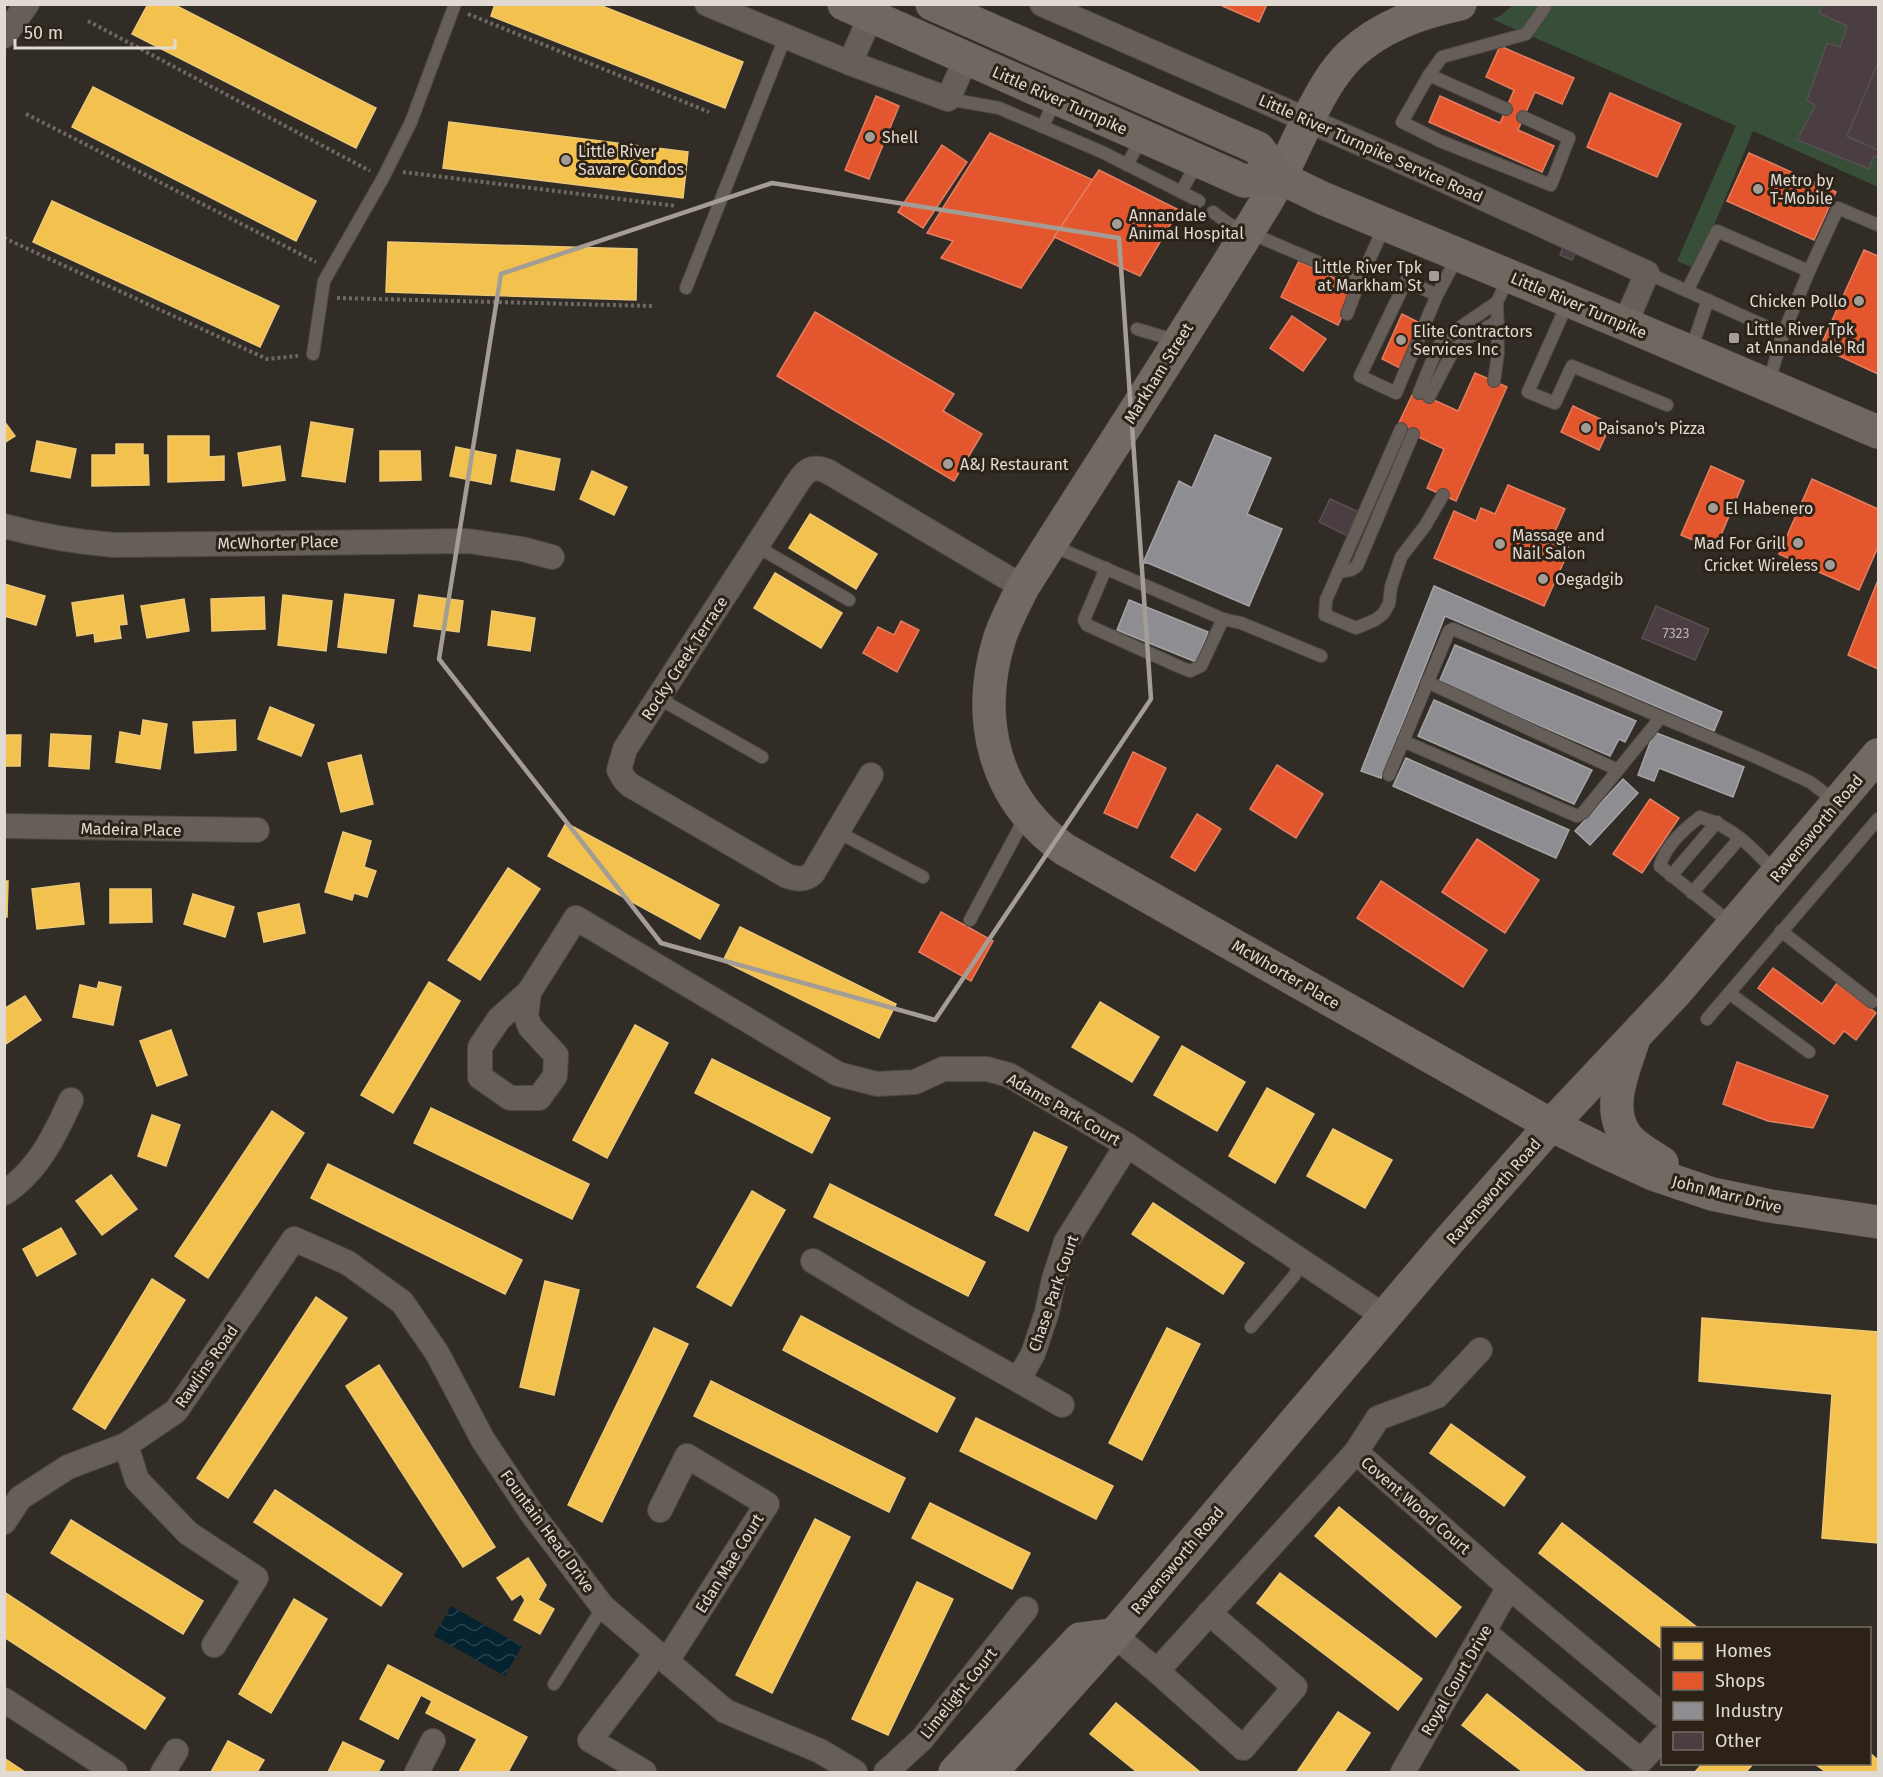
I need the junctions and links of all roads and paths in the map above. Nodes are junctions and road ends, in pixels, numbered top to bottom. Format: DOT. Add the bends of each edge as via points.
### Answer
graph roads {
  1 [pos="27,4"];
  2 [pos="707,4"];
  3 [pos="932,4"];
  4 [pos="1042,4"];
  5 [pos="1460,4"];
  6 [pos="454,6"];
  7 [pos="1545,7"];
  8 [pos="863,8"];
  9 [pos="1425,8"];
  10 [pos="88,21"];
  11 [pos="786,35"];
  12 [pos="4,36"];
  13 [pos="966,58"];
  14 [pos="850,63"];
  15 [pos="1429,75"];
  16 [pos="948,99"];
  17 [pos="1506,109"];
  18 [pos="709,112"];
  19 [pos="1049,112"];
  20 [pos="26,114"];
  21 [pos="1523,117"];
  22 [pos="1308,120"];
  23 [pos="1143,136"];
  24 [pos="1199,160"];
  25 [pos="1127,165"];
  26 [pos="385,174"];
  27 [pos="1279,177"];
  28 [pos="1181,192"];
  29 [pos="1199,201"];
  30 [pos="676,206"];
  31 [pos="1212,212"];
  32 [pos="1386,224"];
  33 [pos="1878,225"];
  34 [pos="1248,231"];
  35 [pos="4,238"];
  36 [pos="1459,255"];
  37 [pos="330,269"];
  38 [pos="1809,272"];
  39 [pos="1647,273"];
  40 [pos="1360,280"];
  41 [pos="686,288"];
  42 [pos="1503,289"];
  43 [pos="1687,291"];
  44 [pos="1437,295"];
  45 [pos="322,298"];
  46 [pos="1708,300"];
  47 [pos="1569,301"];
  48 [pos="652,306"];
  49 [pos="1347,314"];
  50 [pos="1498,321"];
  51 [pos="1625,324"];
  52 [pos="1137,328"];
  53 [pos="1783,334"];
  54 [pos="1178,342"];
  55 [pos="1690,352"];
  56 [pos="313,354"];
  57 [pos="1494,381"];
  58 [pos="1768,386"];
  59 [pos="1667,405"];
  60 [pos="1407,432"];
  61 [pos="1878,432"];
  62 [pos="1443,495"];
  63 [pos="4,526"];
  64 [pos="1050,544"];
  65 [pos="756,546"];
  66 [pos="552,557"];
  67 [pos="1106,568"];
  68 [pos="1023,587"];
  69 [pos="849,600"];
  70 [pos="1224,619"];
  71 [pos="1321,656"];
  72 [pos="1427,682"];
  73 [pos="658,698"];
  74 [pos="1661,717"];
  75 [pos="1403,741"];
  76 [pos="1878,754"];
  77 [pos="762,757"];
  78 [pos="1618,770"];
  79 [pos="871,775"];
  80 [pos="1389,775"];
  81 [pos="1837,803"];
  82 [pos="1027,815"];
  83 [pos="1878,819"];
  84 [pos="1717,822"];
  85 [pos="4,826"];
  86 [pos="257,830"];
  87 [pos="838,831"];
  88 [pos="1740,838"];
  89 [pos="1776,874"];
  90 [pos="1671,876"];
  91 [pos="923,877"];
  92 [pos="1692,893"];
  93 [pos="970,920"];
  94 [pos="1733,925"];
  95 [pos="1782,931"];
  96 [pos="529,992"];
  97 [pos="1729,993"];
  98 [pos="1872,1002"];
  99 [pos="1707,1019"];
  100 [pos="1636,1033"];
  101 [pos="1809,1052"];
  102 [pos="71,1100"];
  103 [pos="1551,1125"];
  104 [pos="1126,1145"];
  105 [pos="4,1194"];
  106 [pos="1712,1194"];
  107 [pos="1878,1222"];
  108 [pos="294,1239"];
  109 [pos="813,1261"];
  110 [pos="1302,1262"];
  111 [pos="1383,1316"];
  112 [pos="1251,1327"];
  113 [pos="1480,1350"];
  114 [pos="1018,1380"];
  115 [pos="1062,1405"];
  116 [pos="126,1445"];
  117 [pos="1356,1452"];
  118 [pos="660,1510"];
  119 [pos="4,1522"];
  120 [pos="1509,1587"];
  121 [pos="603,1607"];
  122 [pos="1026,1609"];
  123 [pos="1209,1613"];
  124 [pos="1484,1632"];
  125 [pos="1114,1635"];
  126 [pos="214,1645"];
  127 [pos="662,1658"];
  128 [pos="1157,1671"];
  129 [pos="555,1684"];
  130 [pos="4,1700"];
  131 [pos="1661,1714"];
  132 [pos="1661,1739"];
  133 [pos="433,1741"];
  134 [pos="176,1751"];
  135 [pos="115,1773"];
  136 [pos="163,1773"];
  137 [pos="417,1773"];
  138 [pos="644,1773"];
  139 [pos="855,1773"];
  140 [pos="886,1773"];
  141 [pos="955,1773"];
  142 [pos="991,1773"];
  143 [pos="1403,1773"];
  1 -- 12 [label="street"];
  2 -- 11 [label="street"];
  3 -- 27 [label="main road, Little River Turnpike" via="1258,148"];
  4 -- 22 [label="street, Little River Turnpike Service Road"];
  5 -- 9 [label="street, Markham Street"];
  6 -- 18 [label="path"];
  6 -- 26 [label="lane" via="411,122"];
  7 -- 15 [label="lane" via="1526,34 1442,57"];
  8 -- 13 [label="main road, Little River Turnpike"];
  8 -- 14 [label="street"];
  9 -- 22 [label="street, Markham Street" via="1378,34 1351,55 1329,80"];
  10 -- 26 [label="path"];
  11 -- 14 [label="street"];
  11 -- 41 [label="lane"];
  13 -- 16 [label="street"];
  13 -- 19 [label="main road, Little River Turnpike"];
  14 -- 16 [label="street"];
  15 -- 17 [label="lane"];
  15 -- 21 [label="lane" via="1402,122 1551,185 1569,138"];
  16 -- 19 [label="lane"];
  19 -- 23 [label="main road, Little River Turnpike"];
  19 -- 25 [label="lane"];
  20 -- 37 [label="path"];
  22 -- 27 [label="street, Markham Street"];
  22 -- 39 [label="street, Little River Turnpike Service Road"];
  23 -- 24 [label="main road, Little River Turnpike"];
  23 -- 25 [label="lane"];
  24 -- 27 [label="main road, Little River Turnpike" via="1244,181"];
  24 -- 28 [label="lane"];
  25 -- 28 [label="lane"];
  26 -- 30 [label="path"];
  26 -- 37 [label="lane"];
  27 -- 32 [label="main road, Little River Turnpike"];
  27 -- 34 [label="street, Markham Street"];
  28 -- 29 [label="lane"];
  31 -- 34 [label="lane"];
  32 -- 36 [label="main road, Little River Turnpike"];
  32 -- 40 [label="lane"];
  33 -- 38 [label="lane" via="1838,208"];
  34 -- 40 [label="lane"];
  34 -- 54 [label="street, Markham Street"];
  35 -- 56 [label="path" via="267,359"];
  36 -- 42 [label="main road, Little River Turnpike"];
  36 -- 44 [label="lane"];
  37 -- 45 [label="lane"];
  38 -- 43 [label="lane" via="1717,231"];
  38 -- 53 [label="lane"];
  39 -- 43 [label="lane"];
  39 -- 51 [label="street"];
  40 -- 49 [label="lane"];
  42 -- 47 [label="main road, Little River Turnpike"];
  42 -- 50 [label="lane"];
  42 -- 50 [label="lane" via="1443,339 1424,395 1453,351"];
  43 -- 46 [label="lane"];
  44 -- 44 [label="lane" via="1406,281 1360,376 1396,393"];
  45 -- 48 [label="path"];
  45 -- 56 [label="lane"];
  46 -- 53 [label="lane"];
  46 -- 55 [label="lane"];
  47 -- 51 [label="main road, Little River Turnpike"];
  47 -- 59 [label="lane" via="1528,392 1555,404 1572,366"];
  50 -- 57 [label="lane"];
  51 -- 55 [label="main road, Little River Turnpike"];
  52 -- 54 [label="lane"];
  53 -- 58 [label="lane"];
  54 -- 64 [label="street, Markham Street"];
  55 -- 58 [label="main road, Little River Turnpike"];
  58 -- 61 [label="main road, Little River Turnpike"];
  60 -- 62 [label="lane" via="1356,566 1338,572 1326,600 1325,615 1356,628 1383,614 1401,557"];
  63 -- 66 [label="street, McWhorter Place" via="73,542 114,545 468,541"];
  64 -- 67 [label="lane"];
  64 -- 68 [label="street, Markham Street"];
  65 -- 68 [label="street, Rocky Creek Terrace" via="802,476 816,467"];
  65 -- 69 [label="lane"];
  65 -- 73 [label="street, Rocky Creek Terrace"];
  67 -- 70 [label="lane"];
  67 -- 70 [label="lane" via="1084,620 1087,625 1179,667 1190,670 1201,666"];
  68 -- 82 [label="street, Markham Street" via="1000,636 990,720 1003,776"];
  70 -- 71 [label="lane"];
  72 -- 74 [label="lane" via="1453,629"];
  72 -- 75 [label="lane"];
  72 -- 78 [label="lane"];
  73 -- 77 [label="lane"];
  73 -- 87 [label="street, Rocky Creek Terrace" via="621,757 619,770 630,785 798,879 813,873"];
  74 -- 78 [label="lane"];
  74 -- 81 [label="lane" via="1810,782"];
  75 -- 78 [label="lane" via="1577,816"];
  75 -- 80 [label="lane"];
  76 -- 81 [label="street, Ravensworth Road"];
  79 -- 87 [label="street, Rocky Creek Terrace"];
  81 -- 89 [label="street, Ravensworth Road"];
  82 -- 93 [label="lane"];
  82 -- 103 [label="street, McWhorter Place" via="1064,849"];
  83 -- 95 [label="lane"];
  84 -- 88 [label="lane"];
  84 -- 90 [label="lane"];
  84 -- 90 [label="lane" via="1700,817 1684,830 1662,857 1660,866"];
  85 -- 86 [label="street, Madeira Place"];
  87 -- 91 [label="lane"];
  88 -- 89 [label="lane"];
  88 -- 92 [label="lane"];
  89 -- 94 [label="street, Ravensworth Road"];
  90 -- 92 [label="lane"];
  92 -- 94 [label="lane"];
  94 -- 100 [label="street, Ravensworth Road"];
  95 -- 97 [label="lane"];
  95 -- 98 [label="lane"];
  96 -- 104 [label="street, Adams Park Court" via="576,918 838,1074 877,1084 915,1082 943,1069 987,1069 1009,1075"];
  97 -- 99 [label="lane"];
  97 -- 101 [label="lane"];
  100 -- 103 [label="street, Ravensworth Road"];
  100 -- 106 [label="street" via="1617,1096 1617,1114 1623,1131 1641,1150"];
  102 -- 105 [label="street" via="42,1157"];
  103 -- 106 [label="street, John Marr Drive" via="1653,1174"];
  103 -- 111 [label="street, Ravensworth Road"];
  104 -- 110 [label="street, Adams Park Court"];
  104 -- 114 [label="street, Chase Park Court" via="1066,1242 1033,1354"];
  106 -- 107 [label="street, John Marr Drive"];
  108 -- 116 [label="street, Rawlins Road" via="176,1411"];
  108 -- 121 [label="street, Fountain Head Drive" via="348,1263 402,1302 437,1353 483,1440 533,1515"];
  109 -- 114 [label="street"];
  110 -- 111 [label="street, Adams Park Court"];
  110 -- 112 [label="lane"];
  111 -- 125 [label="street, Ravensworth Road"];
  113 -- 117 [label="street" via="1437,1396 1378,1418"];
  114 -- 115 [label="street"];
  116 -- 119 [label="street, Rawlins Road" via="68,1467 20,1498"];
  116 -- 126 [label="street" via="137,1480 188,1533 256,1578"];
  117 -- 120 [label="street, Covent Wood Court"];
  117 -- 123 [label="street, Covent Wood Court"];
  118 -- 127 [label="street, Edan Mae Court" via="687,1456 767,1504"];
  120 -- 124 [label="street, Royal Court Drive"];
  120 -- 131 [label="street, Covent Wood Court"];
  121 -- 127 [label="street, Fountain Head Drive"];
  121 -- 129 [label="lane"];
  122 -- 140 [label="street, Limelight Court" via="922,1739"];
  123 -- 128 [label="street, Covent Wood Court"];
  123 -- 128 [label="street" via="1295,1687 1243,1748"];
  124 -- 132 [label="street" via="1641,1761"];
  124 -- 143 [label="street, Royal Court Drive"];
  125 -- 128 [label="street"];
  125 -- 141 [label="street" via="1080,1639"];
  125 -- 142 [label="street, Ravensworth Road"];
  127 -- 138 [label="street" via="590,1740"];
  127 -- 139 [label="street, Fountain Head Drive" via="726,1711 820,1751"];
  130 -- 135 [label="street"];
  133 -- 137 [label="street"];
  134 -- 136 [label="street"];
}
